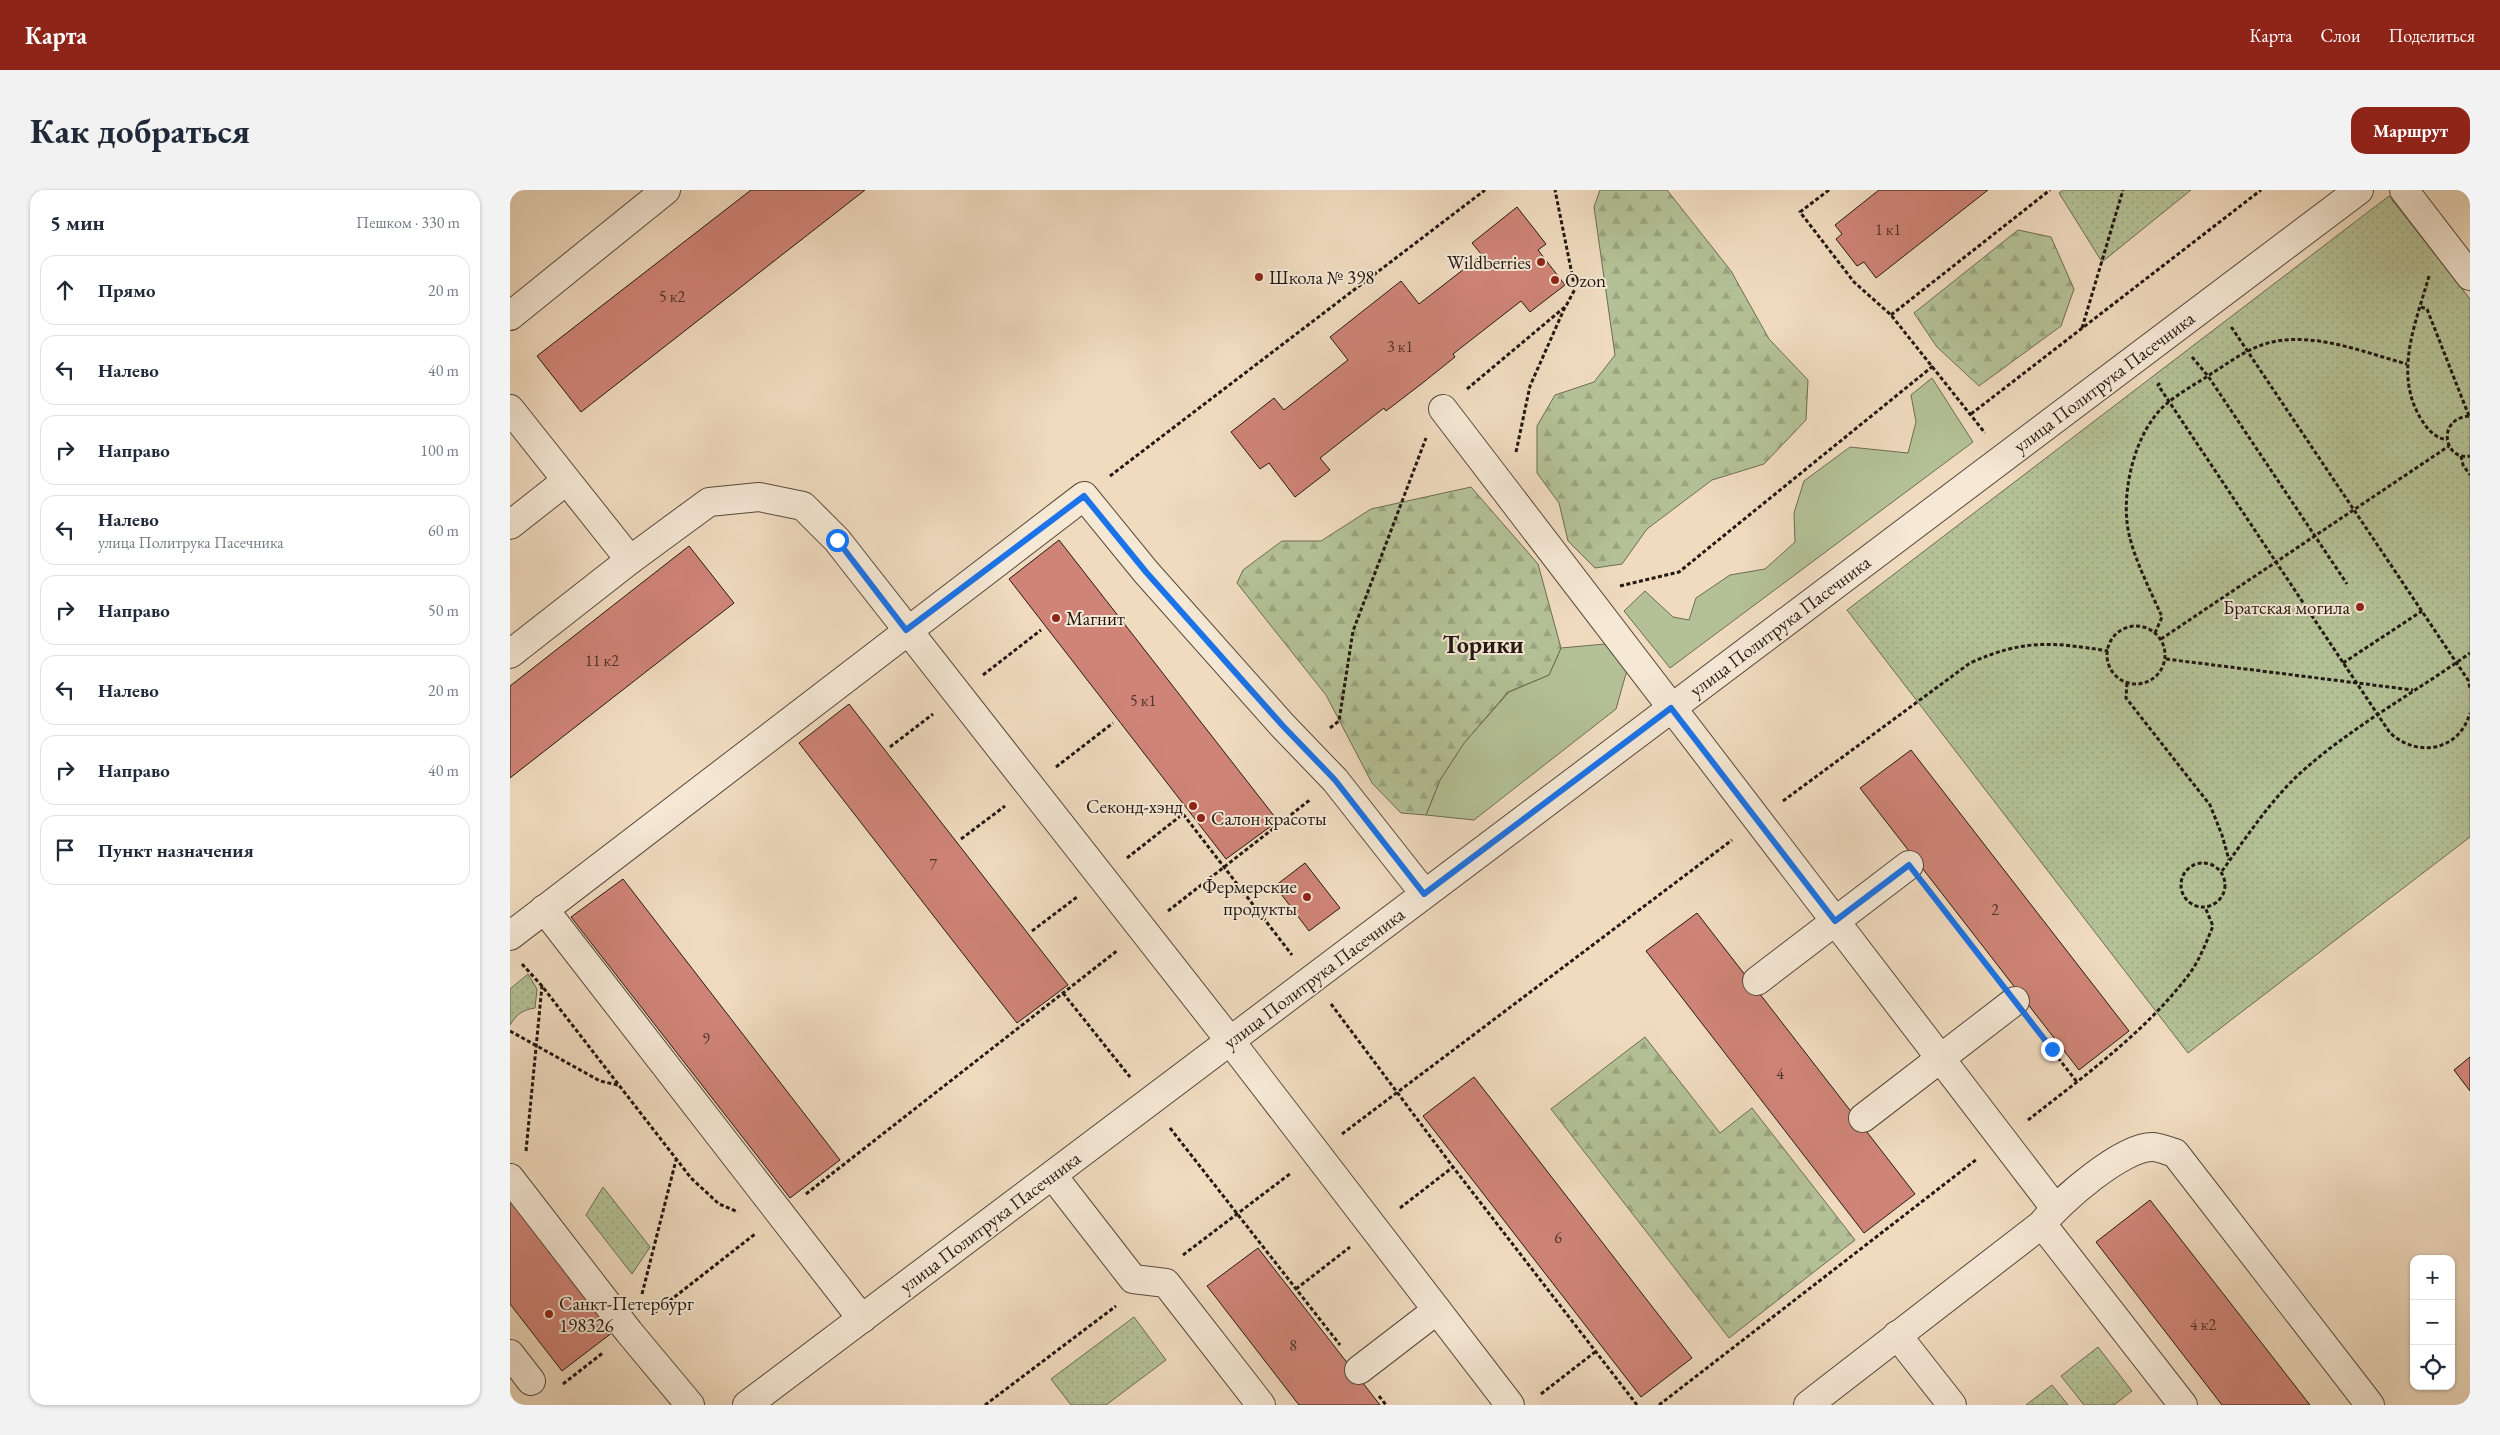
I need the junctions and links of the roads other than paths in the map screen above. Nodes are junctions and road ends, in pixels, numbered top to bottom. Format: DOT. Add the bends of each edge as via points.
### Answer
graph roads {
  1 [pos="666,190"];
  2 [pos="2359,190"];
  3 [pos="2404,190"];
  4 [pos="2470,276"];
  5 [pos="510,316"];
  6 [pos="510,409"];
  7 [pos="1443,409"];
  8 [pos="566,481"];
  9 [pos="510,524"];
  10 [pos="630,560"];
  11 [pos="906,630"];
  12 [pos="510,654"];
  13 [pos="1671,708"];
  14 [pos="1909,865"];
  15 [pos="1424,894"];
  16 [pos="544,909"];
  17 [pos="1835,921"];
  18 [pos="513,947"];
  19 [pos="1757,982"];
  20 [pos="2015,1001"];
  21 [pos="1231,1042"];
  22 [pos="1940,1059"];
  23 [pos="1863,1118"];
  24 [pos="1052,1176"];
  25 [pos="512,1180"];
  26 [pos="2048,1216"];
  27 [pos="1437,1310"];
  28 [pos="862,1319"];
  29 [pos="1897,1335"];
  30 [pos="510,1354"];
  31 [pos="1359,1370"];
  32 [pos="531,1380"];
  33 [pos="1522,1402"];
  34 [pos="690,1405"];
  35 [pos="747,1405"];
  36 [pos="1261,1405"];
  37 [pos="1808,1405"];
  38 [pos="1952,1405"];
  39 [pos="2183,1405"];
  40 [pos="2370,1405"];
  1 -- 5 [label="street"];
  2 -- 13 [label="street, улица Политрука Пасечника"];
  3 -- 4 [label="street"];
  6 -- 8 [label="street"];
  7 -- 13 [label="street"];
  8 -- 9 [label="street"];
  8 -- 10 [label="street"];
  10 -- 11 [label="street" via="709,502 759,497 803,506 837,540"];
  10 -- 12 [label="street"];
  11 -- 15 [label="street" via="1084,496 1146,572 1335,780"];
  11 -- 16 [label="street"];
  11 -- 21 [label="street"];
  13 -- 15 [label="street, улица Политрука Пасечника"];
  13 -- 17 [label="street"];
  14 -- 17 [label="street"];
  15 -- 21 [label="street, улица Политрука Пасечника"];
  16 -- 18 [label="street"];
  16 -- 28 [label="street" via="774,1219"];
  17 -- 19 [label="street"];
  17 -- 22 [label="street"];
  20 -- 22 [label="street"];
  21 -- 24 [label="street, улица Политрука Пасечника"];
  21 -- 27 [label="street"];
  22 -- 23 [label="street"];
  22 -- 26 [label="street" via="2002,1140"];
  24 -- 28 [label="street, улица Политрука Пасечника"];
  24 -- 36 [label="street" via="1132,1279 1166,1283"];
  25 -- 34 [label="street" via="629,1332"];
  26 -- 29 [label="street"];
  26 -- 39 [label="street"];
  26 -- 40 [label="street" via="2104,1168 2130,1154 2152,1147 2175,1153"];
  27 -- 31 [label="street"];
  27 -- 33 [label="street"];
  28 -- 35 [label="street, улица Политрука Пасечника"];
  29 -- 37 [label="street"];
  29 -- 38 [label="street"];
  30 -- 32 [label="street"];
}
